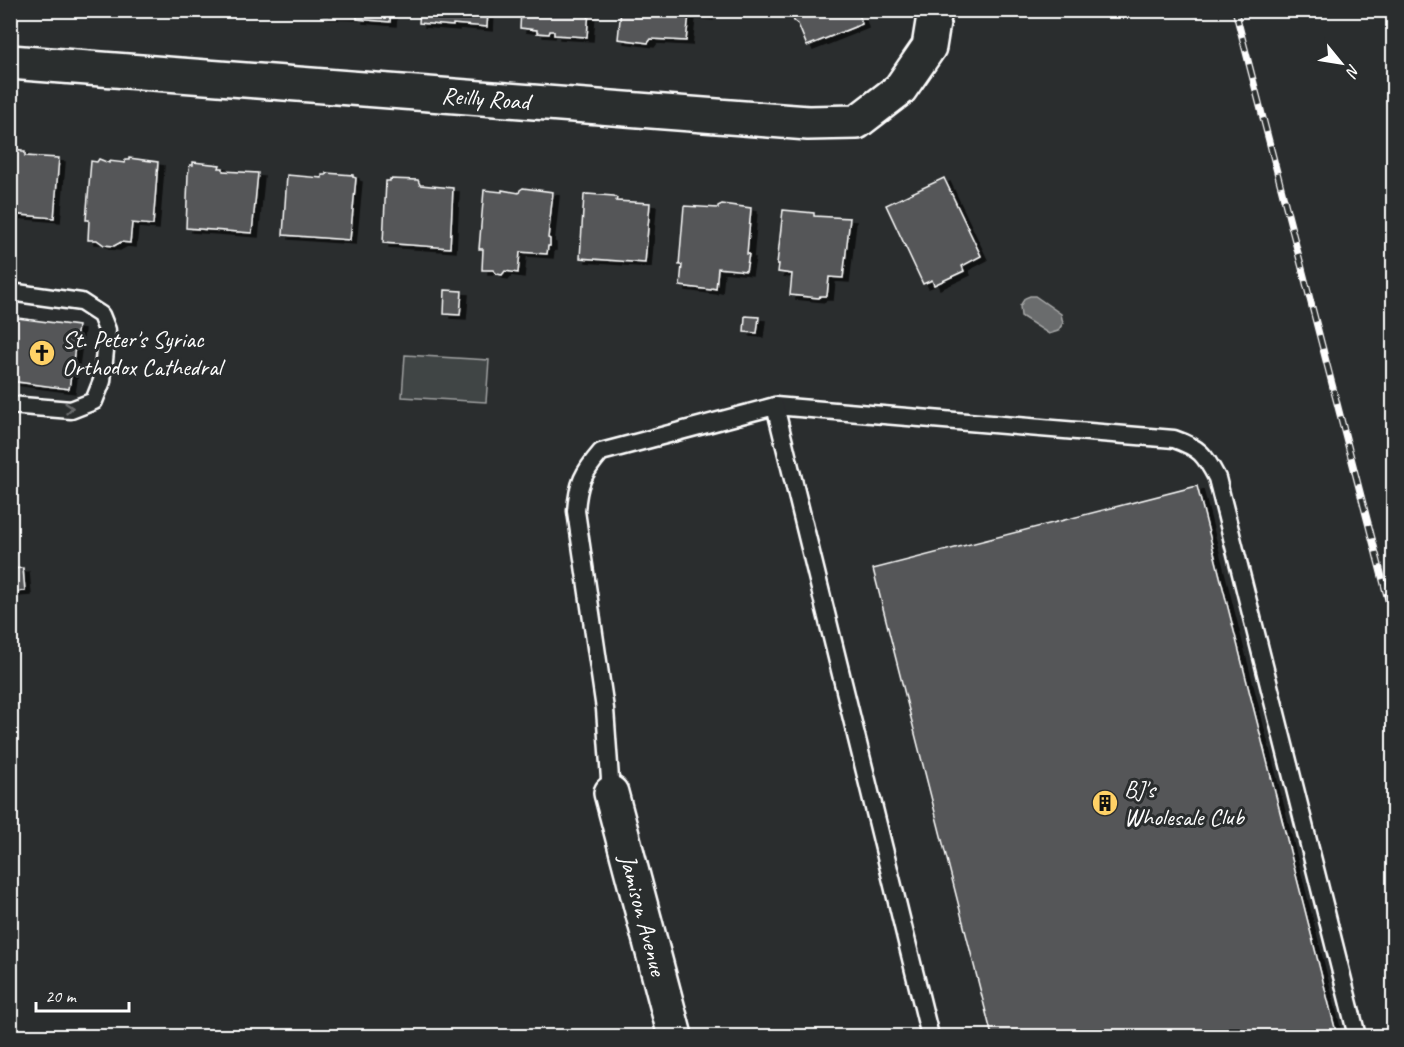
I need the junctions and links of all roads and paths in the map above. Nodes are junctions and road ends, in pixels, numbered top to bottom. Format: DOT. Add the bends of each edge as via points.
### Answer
graph roads {
  1 [pos="935,10"];
  2 [pos="10,62"];
  3 [pos="10,292"];
  4 [pos="10,405"];
  5 [pos="775,406"];
  6 [pos="611,793"];
  7 [pos="675,1036"];
  8 [pos="930,1036"];
  9 [pos="1357,1036"];
  1 -- 2 [label="street, Reilly Road" via="929,47 900,89 857,122 808,123"];
  4 -- 3 [label="lane, one-way" via="71,410 94,401 102,381 107,330 101,315 81,302"];
  5 -- 6 [label="lane" via="601,452 578,488 576,511 605,709"];
  5 -- 8 [label="lane"];
  5 -- 9 [label="lane" via="1174,439 1192,445 1205,456 1217,478"];
  6 -- 7 [label="street, Jamison Avenue"];
}
